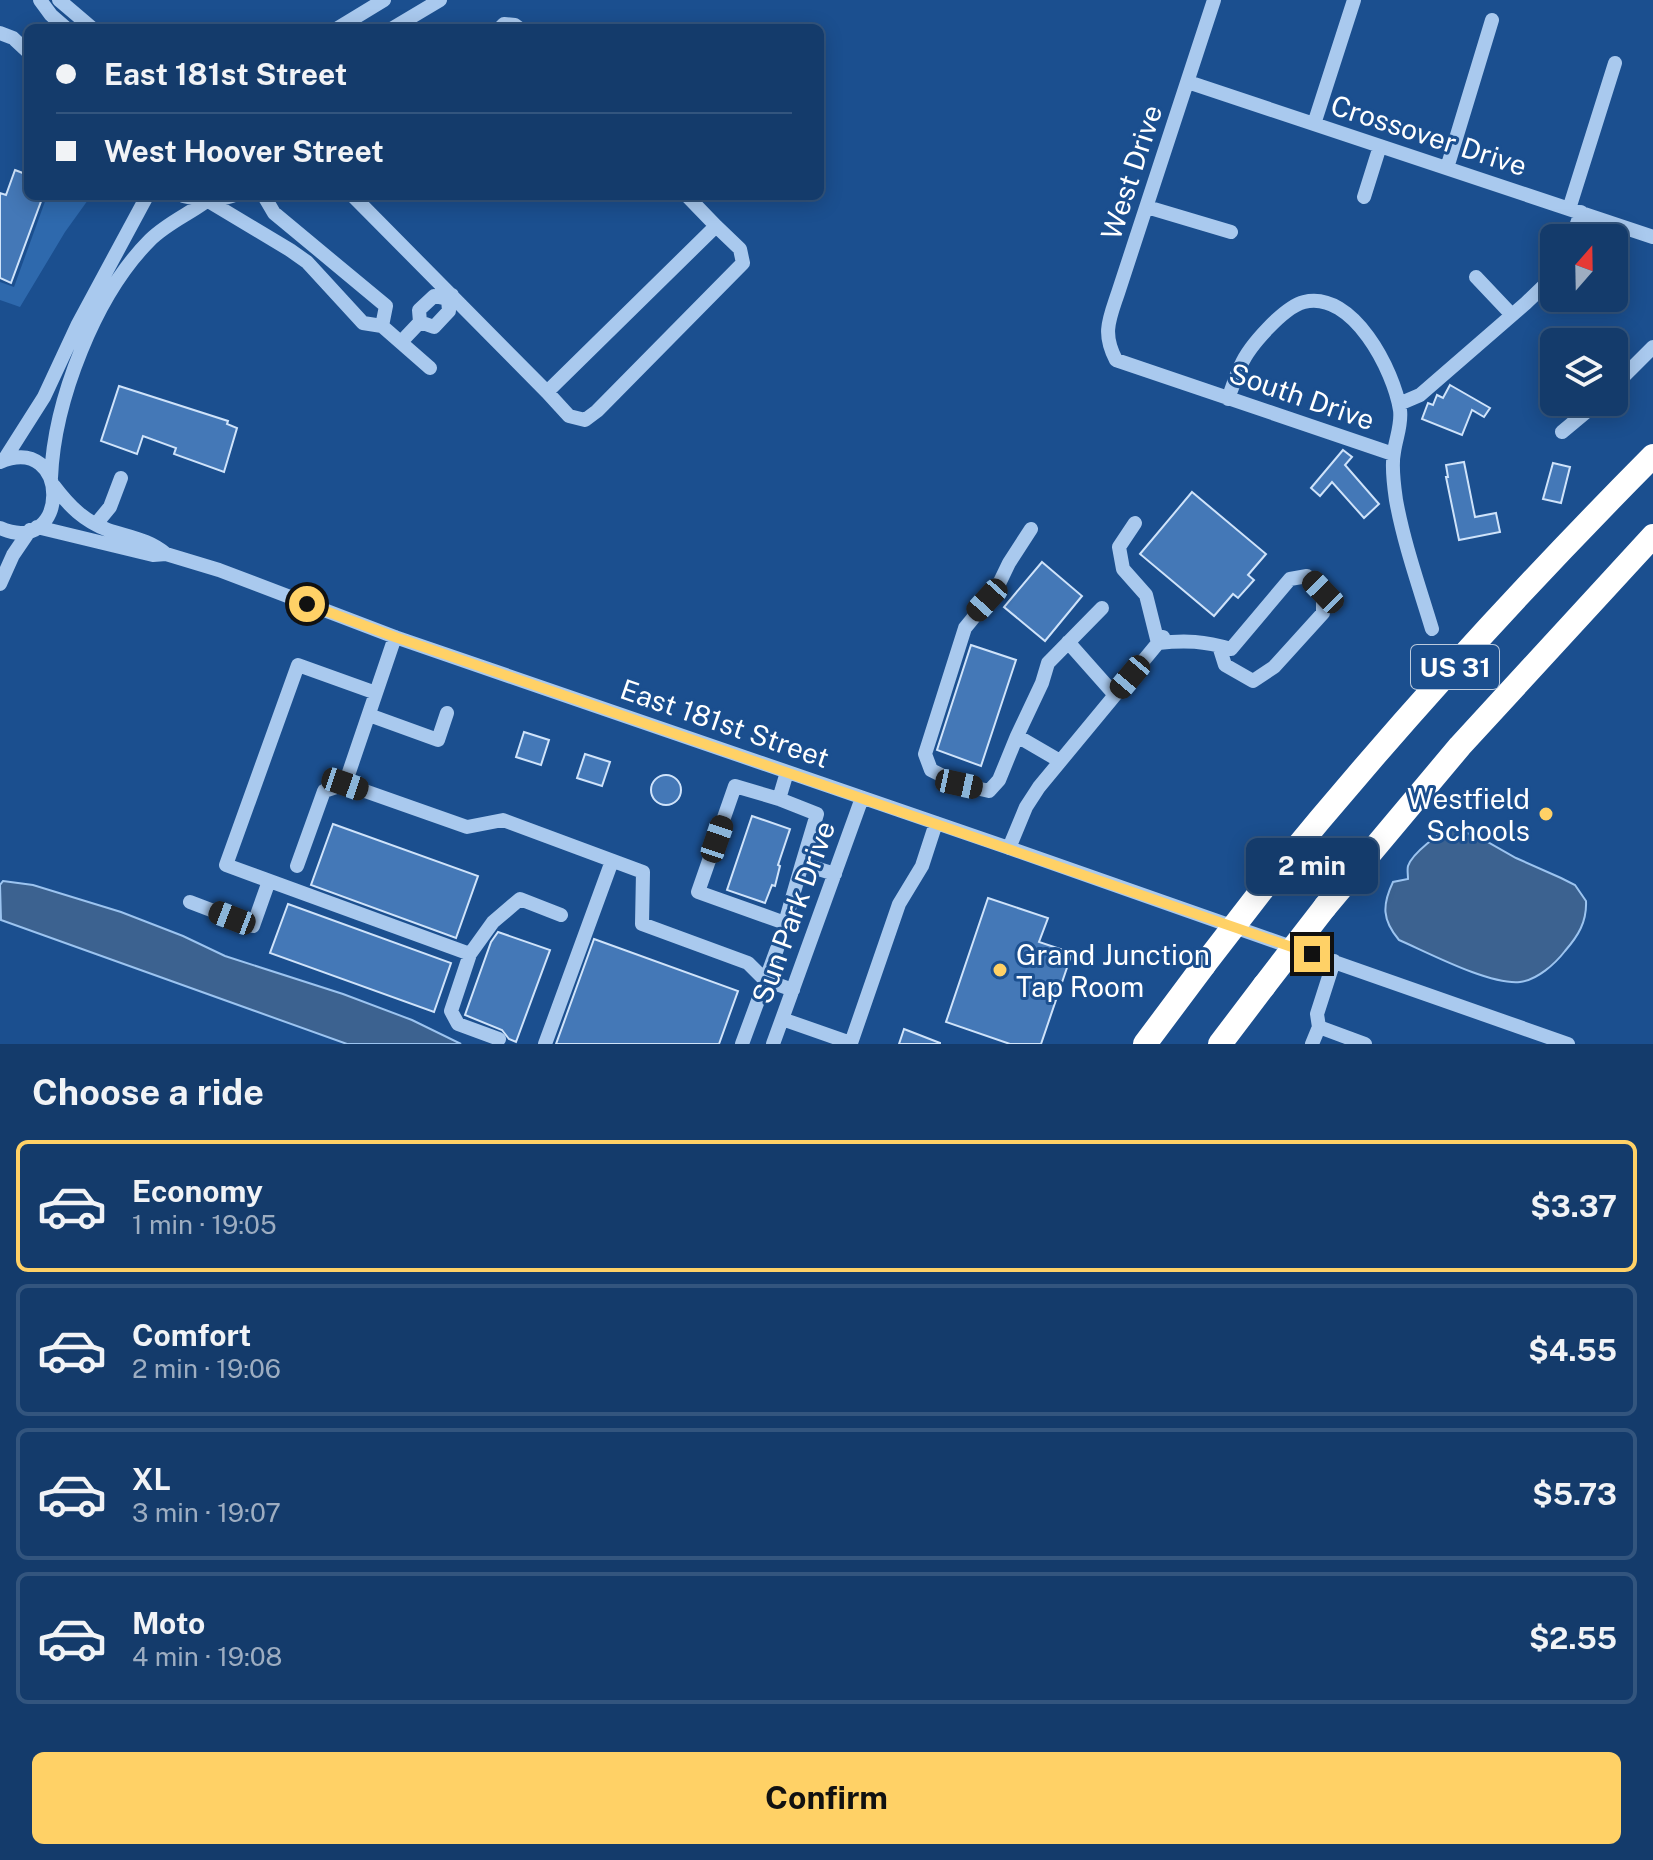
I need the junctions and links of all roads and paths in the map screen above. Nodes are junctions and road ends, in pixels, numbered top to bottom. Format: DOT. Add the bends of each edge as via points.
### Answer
graph roads {
  1 [pos="40,0"];
  2 [pos="59,0"];
  3 [pos="384,0"];
  4 [pos="440,0"];
  5 [pos="1214,0"];
  6 [pos="1354,0"];
  7 [pos="1492,20"];
  8 [pos="62,24"];
  9 [pos="87,24"];
  10 [pos="345,24"];
  11 [pos="400,24"];
  12 [pos="0,33"];
  13 [pos="24,48"];
  14 [pos="1615,63"];
  15 [pos="1188,82"];
  16 [pos="1314,124"];
  17 [pos="1380,146"];
  18 [pos="1447,168"];
  19 [pos="1364,197"];
  20 [pos="145,200"];
  21 [pos="200,200"];
  22 [pos="216,200"];
  23 [pos="266,200"];
  24 [pos="357,200"];
  25 [pos="691,200"];
  26 [pos="208,202"];
  27 [pos="1147,207"];
  28 [pos="1575,210"];
  29 [pos="1574,224"];
  30 [pos="716,226"];
  31 [pos="1231,232"];
  32 [pos="1653,237"];
  33 [pos="1476,277"];
  34 [pos="1540,288"];
  35 [pos="450,297"];
  36 [pos="1511,314"];
  37 [pos="382,326"];
  38 [pos="401,342"];
  39 [pos="1653,347"];
  40 [pos="1116,360"];
  41 [pos="430,368"];
  42 [pos="1628,372"];
  43 [pos="547,392"];
  44 [pos="1228,399"];
  45 [pos="1399,404"];
  46 [pos="1581,416"];
  47 [pos="1562,432"];
  48 [pos="1393,454"];
  49 [pos="1653,456"];
  50 [pos="2,461"];
  51 [pos="121,478"];
  52 [pos="52,482"];
  53 [pos="1135,523"];
  54 [pos="96,524"];
  55 [pos="0,528"];
  56 [pos="34,529"];
  57 [pos="1031,529"];
  58 [pos="1653,536"];
  59 [pos="166,554"];
  60 [pos="0,584"];
  61 [pos="1102,608"];
  62 [pos="1432,629"];
  63 [pos="395,637"];
  64 [pos="1161,640"];
  65 [pos="1068,642"];
  66 [pos="1219,646"];
  67 [pos="376,693"];
  68 [pos="1115,695"];
  69 [pos="447,713"];
  70 [pos="369,715"];
  71 [pos="1017,736"];
  72 [pos="1060,761"];
  73 [pos="787,772"];
  74 [pos="345,784"];
  75 [pos="862,798"];
  76 [pos="779,799"];
  77 [pos="936,823"];
  78 [pos="1009,848"];
  79 [pos="612,861"];
  80 [pos="802,864"];
  81 [pos="297,866"];
  82 [pos="835,874"];
  83 [pos="269,881"];
  84 [pos="190,902"];
  85 [pos="561,915"];
  86 [pos="777,949"];
  87 [pos="470,954"];
  88 [pos="1334,961"];
  89 [pos="765,980"];
  90 [pos="793,990"];
  91 [pos="782,1019"];
  92 [pos="1319,1027"];
  93 [pos="499,1039"];
  94 [pos="545,1044"];
  95 [pos="742,1044"];
  96 [pos="773,1044"];
  97 [pos="1145,1044"];
  98 [pos="1220,1044"];
  99 [pos="1312,1044"];
  100 [pos="1365,1044"];
  101 [pos="1568,1044"];
  1 -- 8 [label="street"];
  2 -- 9 [label="street"];
  3 -- 10 [label="street"];
  4 -- 11 [label="street"];
  5 -- 15 [label="street, West Drive"];
  6 -- 16 [label="street"];
  7 -- 18 [label="street"];
  12 -- 13 [label="street"];
  14 -- 28 [label="street"];
  15 -- 16 [label="street, Crossover Drive"];
  15 -- 27 [label="street, West Drive"];
  16 -- 17 [label="street, Crossover Drive"];
  17 -- 18 [label="street, Crossover Drive"];
  17 -- 19 [label="street"];
  18 -- 28 [label="street, Crossover Drive"];
  20 -- 50 [label="street" via="44,397"];
  21 -- 26 [label="street"];
  22 -- 26 [label="street"];
  23 -- 37 [label="street" via="274,213 386,306"];
  24 -- 35 [label="street"];
  25 -- 30 [label="street"];
  26 -- 37 [label="street" via="307,262 363,323"];
  26 -- 52 [label="street" via="150,240 94,321 61,405"];
  27 -- 31 [label="street"];
  27 -- 40 [label="street, West Drive" via="1108,323 1107,344"];
  28 -- 29 [label="street"];
  28 -- 32 [label="street, Crossover Drive"];
  30 -- 43 [label="street"];
  30 -- 43 [label="street" via="740,249 743,263 597,411 585,420 569,416"];
  33 -- 36 [label="street"];
  34 -- 36 [label="street"];
  35 -- 38 [label="street" via="449,311 434,327 420,322"];
  35 -- 43 [label="street"];
  36 -- 45 [label="street" via="1420,395"];
  37 -- 38 [label="street"];
  38 -- 41 [label="street"];
  39 -- 42 [label="street"];
  40 -- 44 [label="street, South Drive"];
  44 -- 45 [label="street" via="1246,356 1274,322 1298,304 1314,300 1340,307 1362,327"];
  44 -- 48 [label="street, South Drive"];
  45 -- 48 [label="street"];
  46 -- 47 [label="street"];
  48 -- 62 [label="street, South Drive" via="1400,522"];
  49 -- 97 [label="highway, US 31, bridge" via="1360,772"];
  50 -- 52 [label="street, East 181st Street" via="31,460"];
  51 -- 54 [label="street" via="108,511"];
  52 -- 54 [label="street, East 181st Street" via="70,506"];
  52 -- 56 [label="street" via="51,513"];
  53 -- 64 [label="street" via="1119,547 1123,569 1146,595"];
  54 -- 59 [label="street, East 181st Street"];
  55 -- 56 [label="street, East 181st Street"];
  56 -- 59 [label="street, East 181st Street"];
  56 -- 60 [label="street" via="13,555"];
  57 -- 71 [label="street" via="996,590 965,628 925,754 931,770 989,791"];
  58 -- 98 [label="highway, US 31, bridge" via="1460,746 1325,907"];
  59 -- 63 [label="street, East 181st Street"];
  61 -- 65 [label="street"];
  63 -- 67 [label="street"];
  63 -- 73 [label="street, East 181st Street"];
  64 -- 66 [label="street"];
  64 -- 68 [label="street"];
  65 -- 68 [label="street"];
  65 -- 71 [label="street" via="1048,663"];
  66 -- 66 [label="street" via="1231,649 1290,579 1307,576 1323,592 1323,613 1274,667 1253,681 1225,665"];
  67 -- 70 [label="street"];
  67 -- 83 [label="street" via="298,665 226,865"];
  68 -- 72 [label="street"];
  69 -- 70 [label="street" via="438,740"];
  70 -- 74 [label="street"];
  71 -- 72 [label="street"];
  72 -- 78 [label="street" via="1026,807"];
  73 -- 75 [label="street, East 181st Street"];
  73 -- 76 [label="street"];
  74 -- 79 [label="street" via="467,827 503,820"];
  74 -- 81 [label="street" via="324,791"];
  75 -- 77 [label="street, East 181st Street"];
  75 -- 82 [label="street, Sun Park Drive"];
  76 -- 80 [label="street" via="817,814"];
  76 -- 80 [label="street" via="735,786 698,892 785,923"];
  77 -- 78 [label="street, East 181st Street"];
  77 -- 91 [label="street" via="922,866 899,904 851,1043"];
  78 -- 88 [label="street, East 181st Street"];
  79 -- 89 [label="street" via="643,872 642,924 748,963"];
  79 -- 94 [label="street"];
  80 -- 82 [label="street"];
  82 -- 90 [label="street, Sun Park Drive"];
  83 -- 84 [label="street" via="253,926"];
  83 -- 87 [label="street"];
  85 -- 87 [label="street" via="520,899 493,922"];
  86 -- 89 [label="street"];
  87 -- 93 [label="street" via="451,1011 458,1024"];
  88 -- 92 [label="street" via="1317,1014"];
  88 -- 101 [label="street, East 181st Street"];
  89 -- 90 [label="street"];
  89 -- 95 [label="street"];
  90 -- 91 [label="street, Sun Park Drive"];
  91 -- 96 [label="street, Sun Park Drive"];
  92 -- 99 [label="street"];
  92 -- 100 [label="street"];
}
